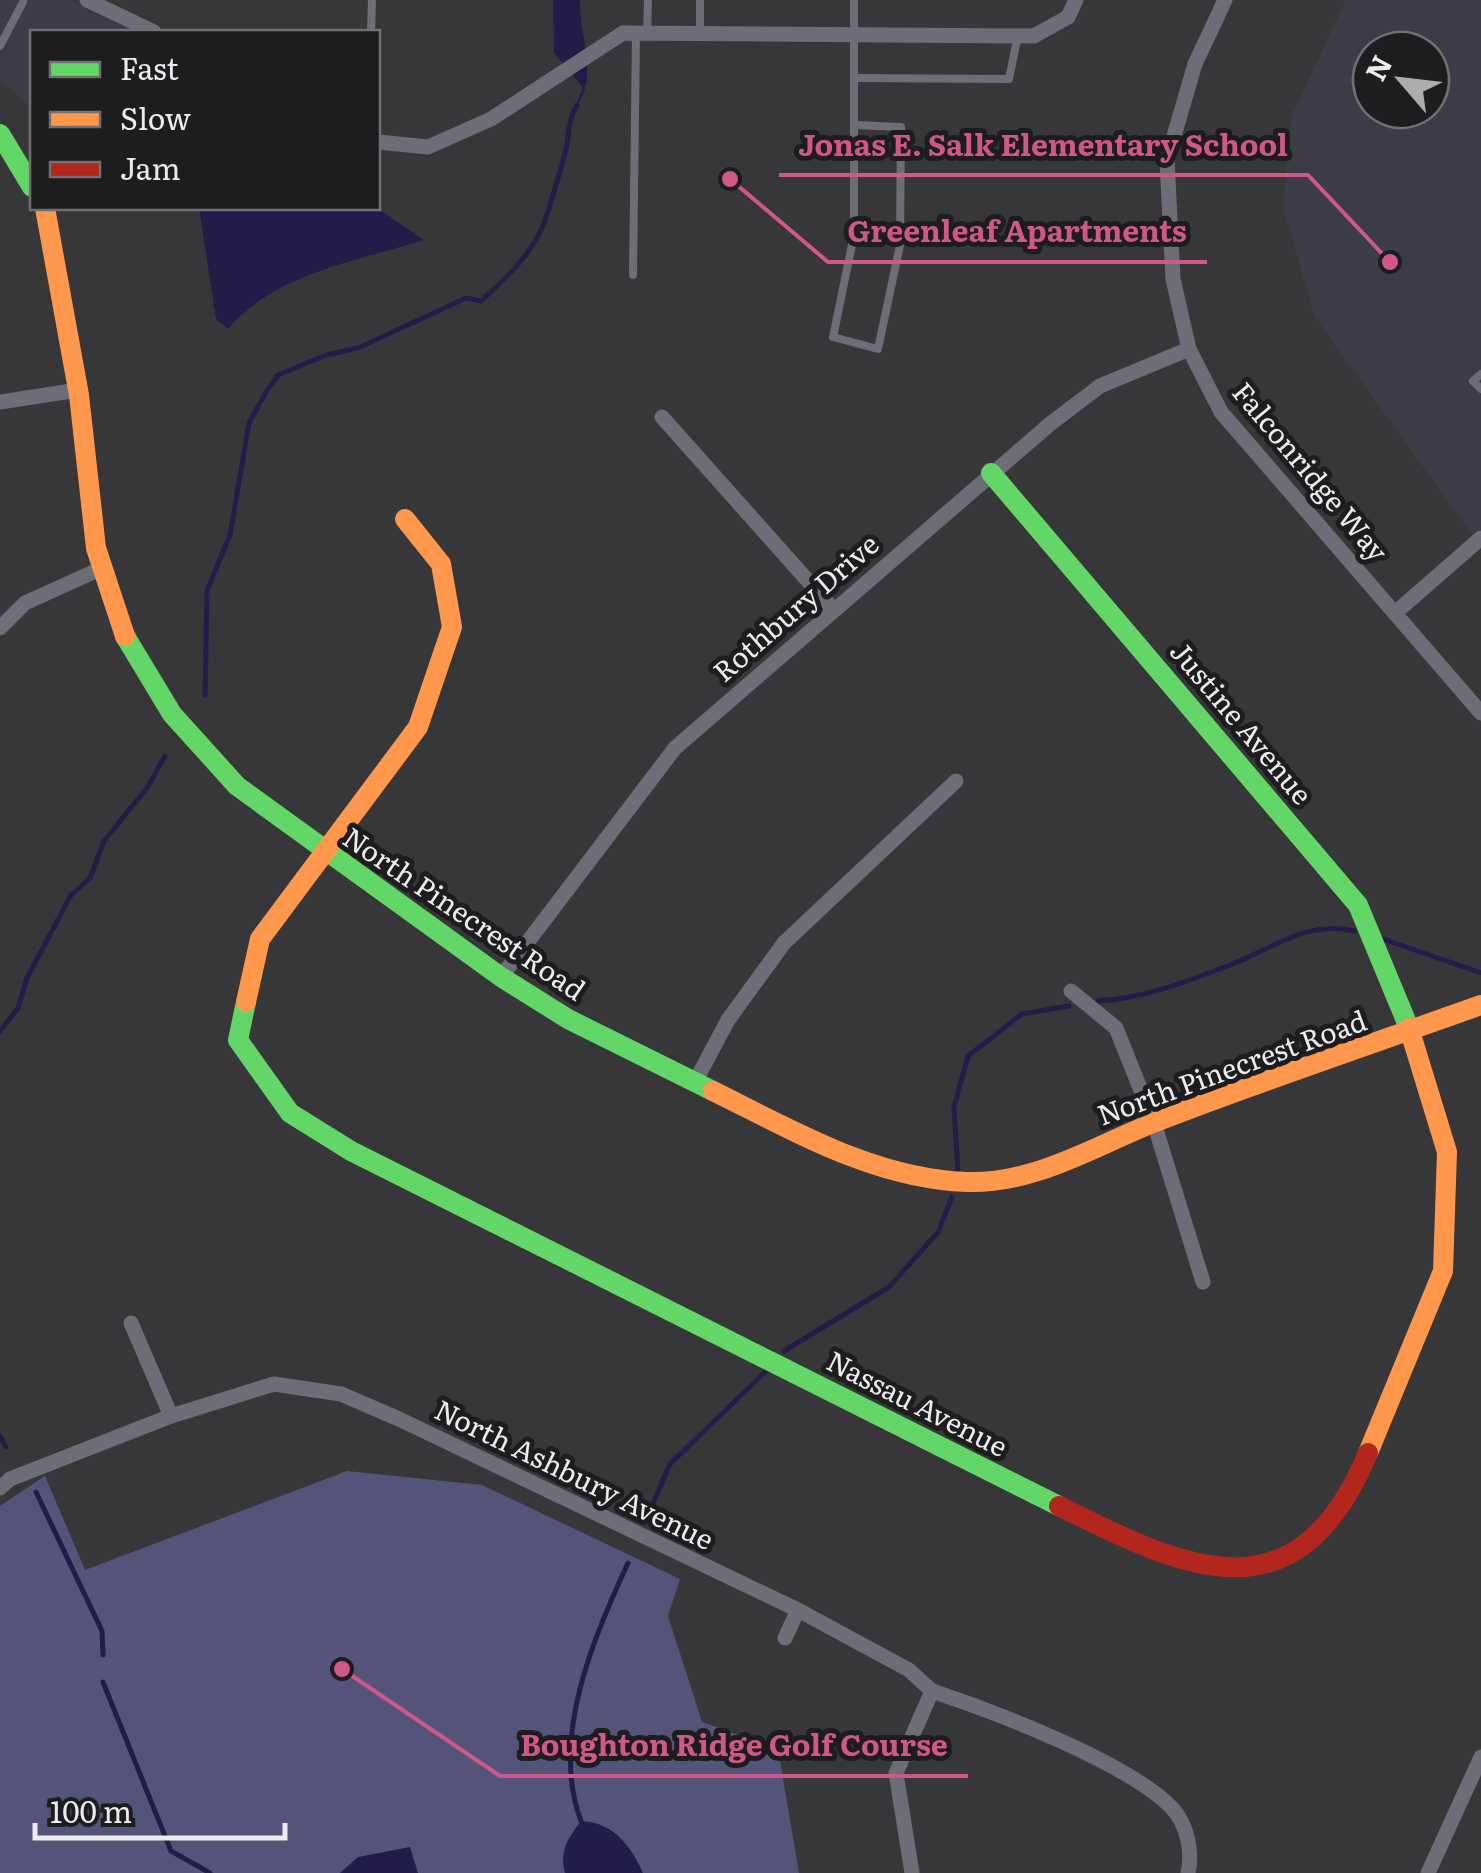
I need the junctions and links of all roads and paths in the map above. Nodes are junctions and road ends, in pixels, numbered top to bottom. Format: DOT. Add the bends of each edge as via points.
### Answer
graph roads {
  1 [pos="372,0"];
  2 [pos="648,0"];
  3 [pos="700,0"];
  4 [pos="854,0"];
  5 [pos="1076,0"];
  6 [pos="1225,0"];
  7 [pos="23,2"];
  8 [pos="97,2"];
  9 [pos="150,30"];
  10 [pos="370,30"];
  11 [pos="642,33"];
  12 [pos="700,34"];
  13 [pos="853,34"];
  14 [pos="1018,36"];
  15 [pos="0,46"];
  16 [pos="854,78"];
  17 [pos="855,124"];
  18 [pos="2,142"];
  19 [pos="380,142"];
  20 [pos="30,183"];
  21 [pos="45,210"];
  22 [pos="633,275"];
  23 [pos="1189,349"];
  24 [pos="1481,374"];
  25 [pos="78,390"];
  26 [pos="1481,390"];
  27 [pos="0,402"];
  28 [pos="662,417"];
  29 [pos="991,472"];
  30 [pos="405,519"];
  31 [pos="1481,538"];
  32 [pos="100,569"];
  33 [pos="833,609"];
  34 [pos="1395,613"];
  35 [pos="0,628"];
  36 [pos="1481,713"];
  37 [pos="956,781"];
  38 [pos="325,852"];
  39 [pos="501,977"];
  40 [pos="1071,991"];
  41 [pos="1481,1004"];
  42 [pos="1411,1032"];
  43 [pos="695,1082"];
  44 [pos="1154,1123"];
  45 [pos="1203,1282"];
  46 [pos="131,1324"];
  47 [pos="171,1416"];
  48 [pos="0,1488"];
  49 [pos="798,1610"];
  50 [pos="786,1638"];
  51 [pos="932,1692"];
  52 [pos="1481,1757"];
  53 [pos="912,1873"];
  54 [pos="1188,1873"];
  55 [pos="1428,1873"];
  1 -- 10 [label="lane"];
  2 -- 11 [label="lane"];
  3 -- 12 [label="lane"];
  4 -- 13 [label="lane"];
  5 -- 14 [label="street" via="1068,17 1034,36"];
  6 -- 23 [label="street, Falconridge Way" via="1195,64 1167,160 1173,279"];
  7 -- 15 [label="lane"];
  8 -- 9 [label="street"];
  11 -- 12 [label="street"];
  11 -- 19 [label="street" via="623,33 491,120 428,147"];
  11 -- 22 [label="lane"];
  12 -- 13 [label="street"];
  13 -- 14 [label="street"];
  13 -- 16 [label="lane"];
  14 -- 16 [label="lane" via="1009,79"];
  16 -- 17 [label="lane"];
  17 -- 17 [label="lane" via="902,127 900,245 878,349 833,337 854,235"];
  18 -- 20 [label="street"];
  21 -- 25 [label="street, North Pinecrest Road"];
  23 -- 29 [label="street, Rothbury Drive" via="1100,386"];
  23 -- 34 [label="street, Falconridge Way" via="1221,412"];
  24 -- 26 [label="lane" via="1473,381"];
  25 -- 27 [label="street"];
  25 -- 32 [label="street, North Pinecrest Road"];
  28 -- 33 [label="street"];
  29 -- 33 [label="street, Rothbury Drive"];
  29 -- 42 [label="street, Justine Avenue" via="1358,905"];
  30 -- 38 [label="street, Nassau Avenue" via="441,564 452,627 418,727"];
  31 -- 34 [label="street"];
  32 -- 35 [label="street" via="25,603"];
  32 -- 38 [label="street, North Pinecrest Road" via="131,648 172,714 236,786"];
  33 -- 39 [label="street, Rothbury Drive" via="676,748"];
  34 -- 36 [label="street, Falconridge Way"];
  37 -- 43 [label="street" via="784,943 728,1020"];
  38 -- 39 [label="street, North Pinecrest Road"];
  38 -- 42 [label="street, Nassau Avenue" via="260,939 238,1040 290,1113 351,1151 1112,1532 1161,1556 1204,1566 1275,1565 1338,1512 1367,1462 1443,1270 1447,1152"];
  39 -- 43 [label="street, North Pinecrest Road" via="568,1019"];
  40 -- 44 [label="street" via="1116,1028"];
  41 -- 42 [label="street, North Pinecrest Road"];
  42 -- 44 [label="street, North Pinecrest Road"];
  43 -- 44 [label="street, North Pinecrest Road" via="871,1166 966,1182 1016,1180"];
  44 -- 45 [label="street"];
  46 -- 47 [label="street"];
  47 -- 48 [label="street, North Ashbury Avenue"];
  47 -- 49 [label="street, North Ashbury Avenue" via="274,1384 341,1394"];
  49 -- 50 [label="street"];
  49 -- 51 [label="street, North Ashbury Avenue" via="909,1670"];
  51 -- 53 [label="street" via="896,1773"];
  51 -- 54 [label="street" via="999,1713 1147,1787 1174,1810 1186,1832"];
  52 -- 55 [label="street"];
}
